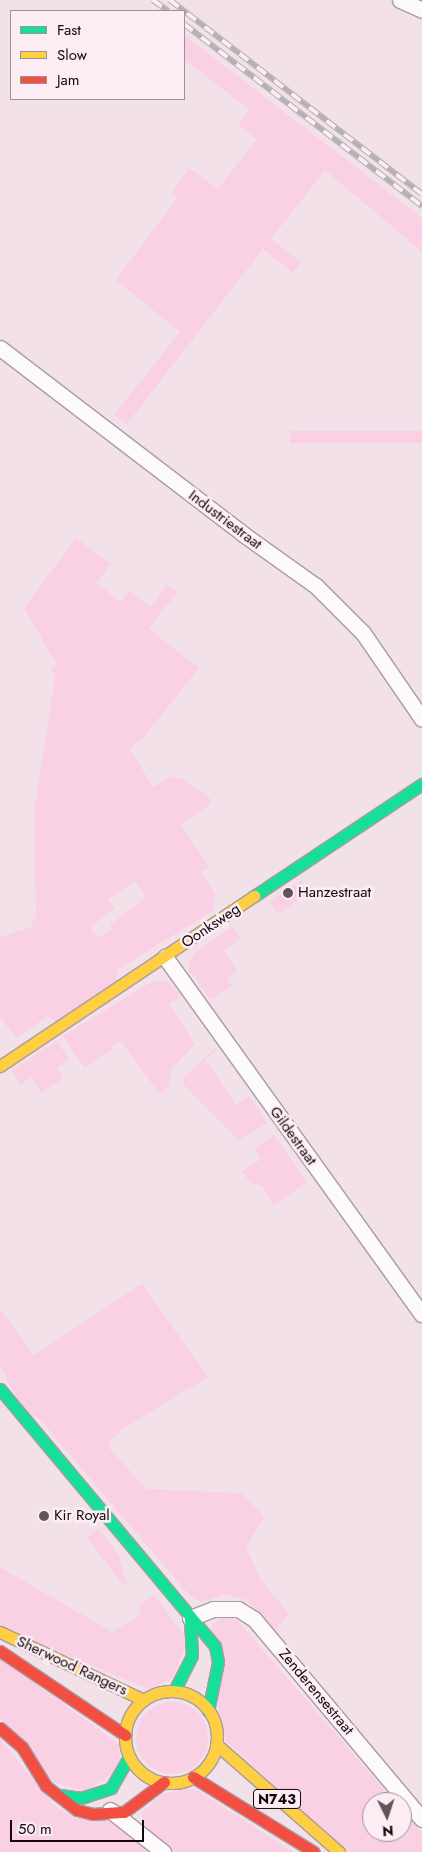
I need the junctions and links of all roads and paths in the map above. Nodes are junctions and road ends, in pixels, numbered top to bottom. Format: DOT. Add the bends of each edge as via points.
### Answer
graph roads {
  1 [pos="400,0"];
  2 [pos="422,10"];
  3 [pos="0,348"];
  4 [pos="422,719"];
  5 [pos="422,784"];
  6 [pos="165,957"];
  7 [pos="0,1066"];
  8 [pos="422,1314"];
  9 [pos="0,1389"];
  10 [pos="190,1618"];
  11 [pos="0,1632"];
  12 [pos="0,1651"];
  13 [pos="174,1691"];
  14 [pos="144,1700"];
  15 [pos="208,1711"];
  16 [pos="0,1728"];
  17 [pos="125,1735"];
  18 [pos="216,1744"];
  19 [pos="129,1757"];
  20 [pos="193,1777"];
  21 [pos="164,1782"];
  22 [pos="57,1795"];
  23 [pos="94,1796"];
  24 [pos="115,1814"];
  25 [pos="422,1819"];
  26 [pos="164,1852"];
  27 [pos="314,1852"];
  28 [pos="340,1852"];
  1 -- 2 [label="street"];
  3 -- 4 [label="street, Industriestraat" via="316,586 363,633"];
  5 -- 6 [label="main road, Oonksweg"];
  6 -- 7 [label="main road, Oonksweg"];
  6 -- 8 [label="street, Gildestraat"];
  9 -- 10 [label="main road"];
  10 -- 13 [label="main road" via="192,1656"];
  10 -- 15 [label="main road" via="215,1646 218,1662"];
  10 -- 25 [label="street, Zenderensestraat" via="213,1609 238,1609 254,1619"];
  11 -- 14 [label="main road, Sherwood Rangers"];
  12 -- 17 [label="main road, Sherwood Rangers"];
  13 -- 14 [label="main road"];
  13 -- 15 [label="main road" via="187,1694"];
  14 -- 17 [label="main road" via="134,1710"];
  15 -- 18 [label="main road" via="216,1732"];
  16 -- 22 [label="main road" via="22,1747 46,1786"];
  17 -- 19 [label="main road"];
  18 -- 20 [label="main road" via="204,1768"];
  18 -- 28 [label="main road, N743"];
  19 -- 21 [label="main road" via="148,1776"];
  19 -- 23 [label="main road" via="111,1788"];
  20 -- 21 [label="main road"];
  20 -- 27 [label="main road, N743"];
  21 -- 24 [label="main road" via="138,1804"];
  22 -- 23 [label="main road"];
  22 -- 24 [label="main road" via="77,1810"];
  23 -- 24 [label="street"];
  24 -- 26 [label="street"];
}
